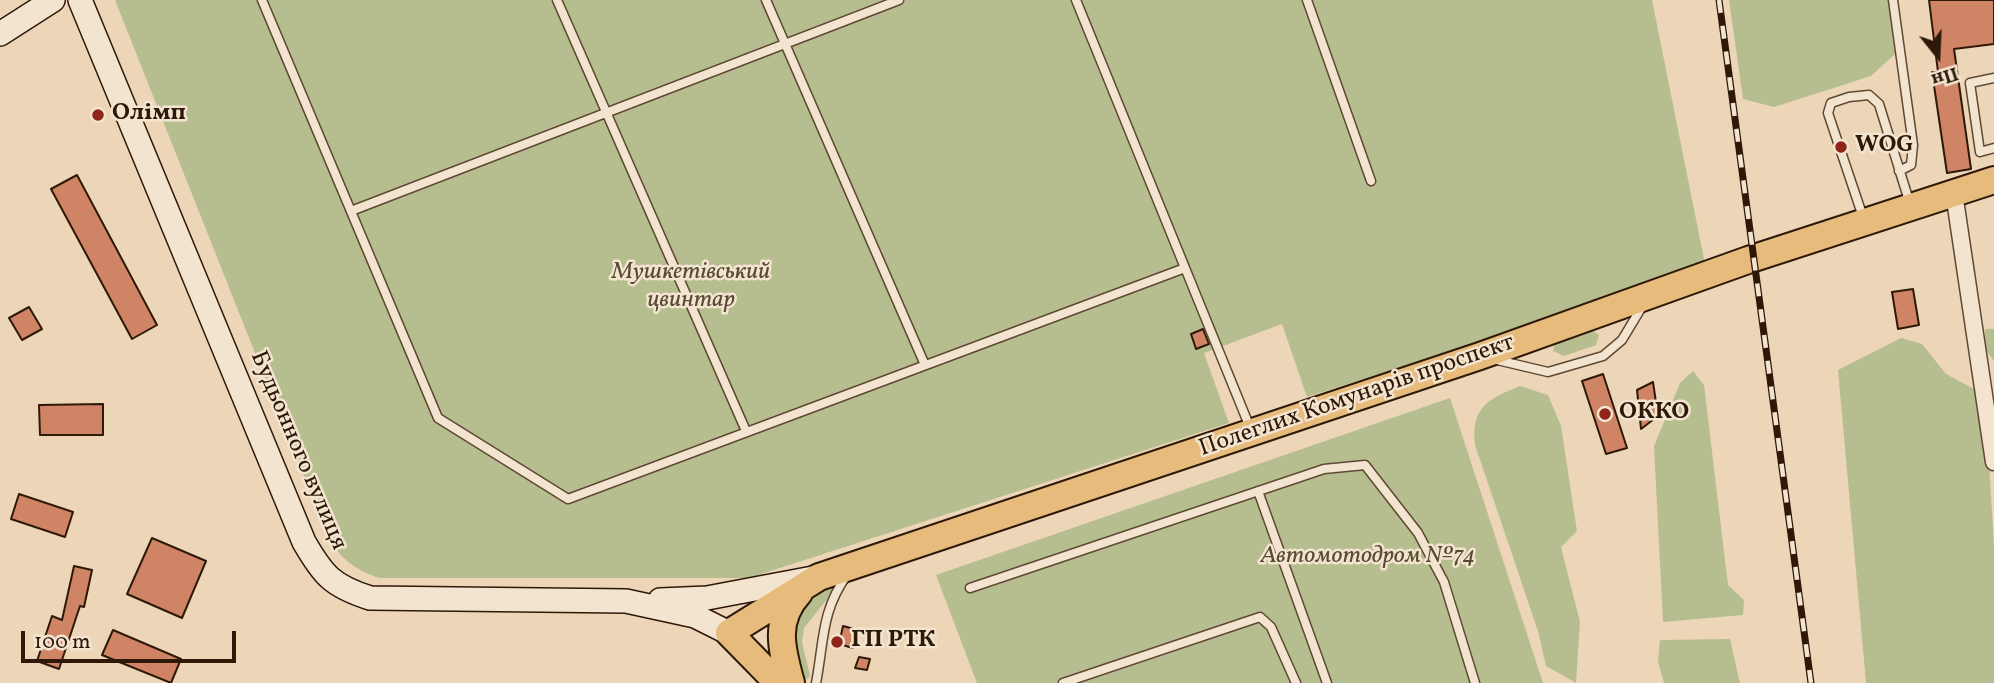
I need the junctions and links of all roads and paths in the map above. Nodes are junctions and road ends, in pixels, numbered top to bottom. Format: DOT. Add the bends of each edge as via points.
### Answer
graph roads {
  1 [pos="53,0"];
  2 [pos="80,0"];
  3 [pos="262,0"];
  4 [pos="557,0"];
  5 [pos="766,0"];
  6 [pos="899,0"];
  7 [pos="1076,0"];
  8 [pos="1307,0"];
  9 [pos="1893,0"];
  10 [pos="0,34"];
  11 [pos="785,43"];
  12 [pos="1994,78"];
  13 [pos="606,111"];
  14 [pos="1994,148"];
  15 [pos="1899,171"];
  16 [pos="1994,180"];
  17 [pos="1371,181"];
  18 [pos="1954,193"];
  19 [pos="1910,207"];
  20 [pos="351,211"];
  21 [pos="1865,222"];
  22 [pos="1185,268"];
  23 [pos="1646,299"];
  24 [pos="1480,356"];
  25 [pos="925,365"];
  26 [pos="1987,369"];
  27 [pos="746,431"];
  28 [pos="1252,433"];
  29 [pos="1994,462"];
  30 [pos="1258,491"];
  31 [pos="855,564"];
  32 [pos="819,577"];
  33 [pos="970,588"];
  34 [pos="626,601"];
  35 [pos="729,633"];
  36 [pos="778,683"];
  37 [pos="791,683"];
  38 [pos="816,683"];
  39 [pos="1063,683"];
  40 [pos="1296,683"];
  41 [pos="1327,683"];
  42 [pos="1475,683"];
  1 -- 10 [label="main road"];
  2 -- 34 [label="main road, Будьонного вулиця" via="304,542 320,570 341,589 370,598"];
  3 -- 20 [label="lane"];
  4 -- 13 [label="lane"];
  5 -- 11 [label="lane"];
  6 -- 11 [label="lane"];
  7 -- 22 [label="lane"];
  8 -- 17 [label="lane"];
  9 -- 15 [label="lane" via="1913,145 1911,165"];
  11 -- 13 [label="lane"];
  11 -- 25 [label="lane"];
  12 -- 14 [label="lane" via="1970,83 1980,152"];
  13 -- 20 [label="lane"];
  13 -- 27 [label="lane"];
  15 -- 19 [label="lane"];
  15 -- 21 [label="lane" via="1879,104 1869,95 1831,103 1828,113"];
  16 -- 18 [label="main road, Полеглих Комунарів проспект"];
  18 -- 19 [label="main road, Полеглих Комунарів проспект"];
  18 -- 26 [label="street"];
  19 -- 21 [label="main road, Полеглих Комунарів проспект"];
  20 -- 27 [label="lane" via="438,418 568,499"];
  21 -- 23 [label="main road, Полеглих Комунарів проспект"];
  22 -- 25 [label="lane"];
  22 -- 28 [label="lane"];
  23 -- 24 [label="main road, Полеглих Комунарів проспект"];
  23 -- 24 [label="lane" via="1622,340 1603,356 1548,372"];
  24 -- 28 [label="main road, Полеглих Комунарів проспект"];
  25 -- 27 [label="lane"];
  26 -- 29 [label="street"];
  28 -- 31 [label="main road, Полеглих Комунарів проспект"];
  30 -- 33 [label="lane"];
  30 -- 41 [label="lane"];
  30 -- 42 [label="lane" via="1324,469 1365,465 1418,533 1444,582"];
  31 -- 32 [label="main road, Полеглих Комунарів проспект"];
  31 -- 38 [label="lane" via="826,610"];
  32 -- 34 [label="main road" via="707,598"];
  32 -- 35 [label="main road, Полеглих Комунарів проспект"];
  32 -- 37 [label="main road" via="798,594 782,618"];
  34 -- 35 [label="main road, Будьонного вулиця" via="695,616"];
  35 -- 36 [label="main road"];
  39 -- 40 [label="lane" via="1260,617 1271,627"];
}
